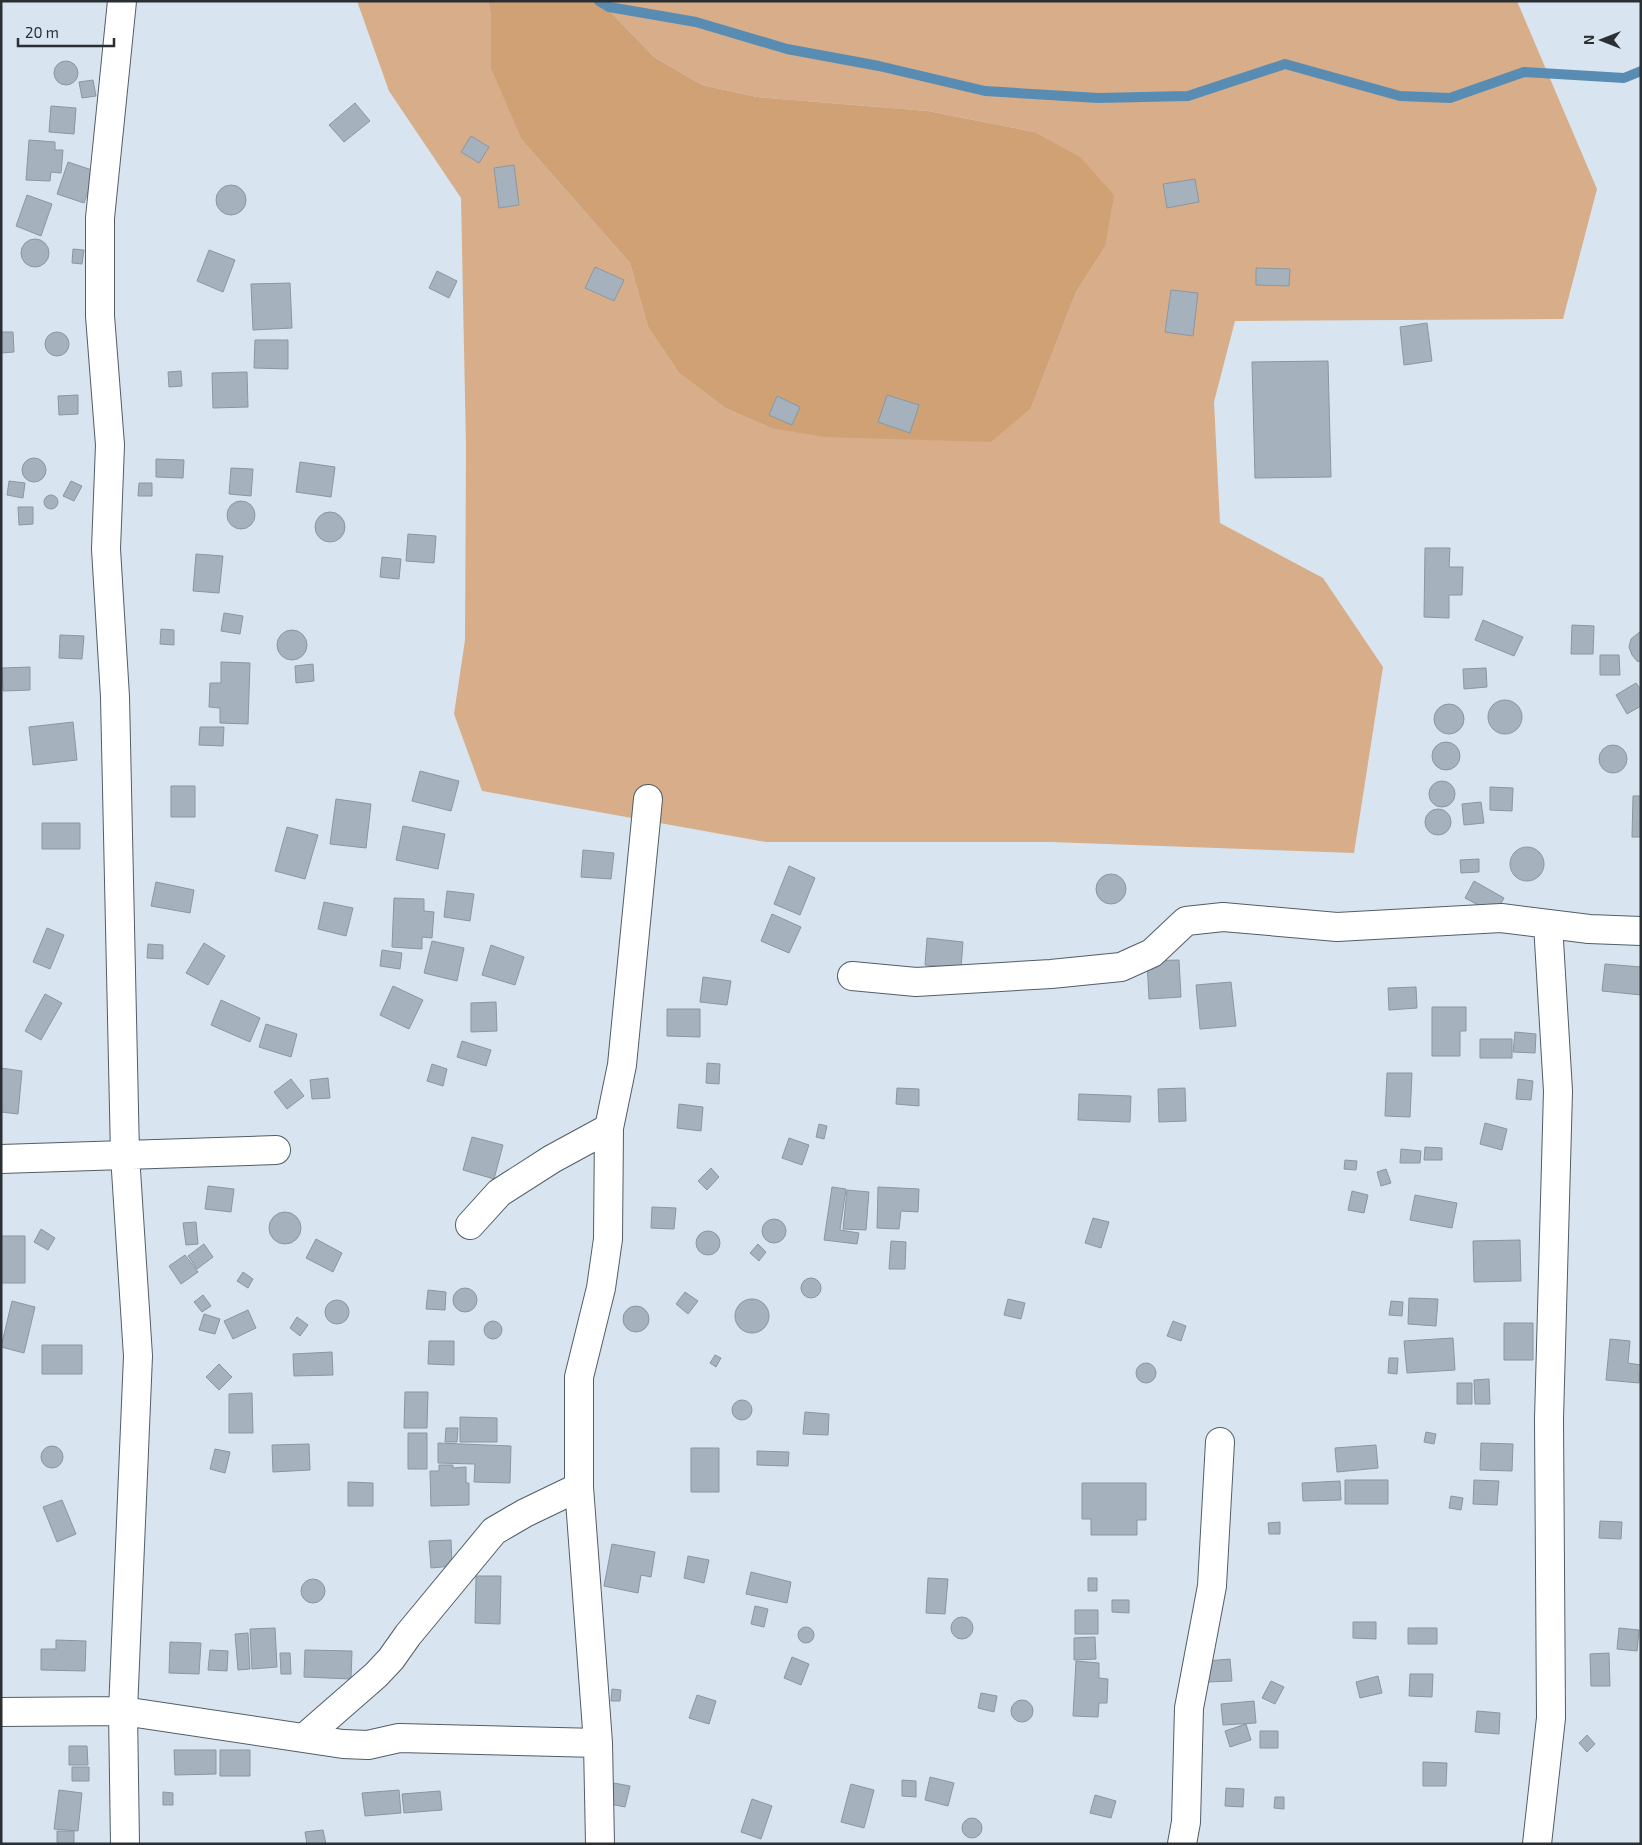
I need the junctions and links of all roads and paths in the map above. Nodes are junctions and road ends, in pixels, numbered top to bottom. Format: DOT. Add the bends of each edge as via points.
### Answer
graph roads {
  1 [pos="122,1"];
  2 [pos="648,799"];
  3 [pos="1548,924"];
  4 [pos="1641,931"];
  5 [pos="852,976"];
  6 [pos="609,1128"];
  7 [pos="276,1150"];
  8 [pos="125,1155"];
  9 [pos="1,1159"];
  10 [pos="470,1225"];
  11 [pos="1220,1442"];
  12 [pos="579,1487"];
  13 [pos="122,1711"];
  14 [pos="1,1712"];
  15 [pos="305,1737"];
  16 [pos="598,1744"];
  17 [pos="125,1844"];
  18 [pos="600,1844"];
  19 [pos="1182,1844"];
  20 [pos="1538,1844"];
  1 -- 8 [label="street" via="100,218 100,316 110,445 106,549 115,696"];
  2 -- 6 [label="street" via="622,1065"];
  3 -- 4 [label="street"];
  3 -- 5 [label="street" via="1501,918 1337,926 1223,917 1186,921 1152,953 1121,967 916,982"];
  3 -- 20 [label="street" via="1558,1090 1549,1419 1551,1718"];
  6 -- 10 [label="street" via="499,1193"];
  6 -- 12 [label="street" via="608,1238 601,1288 579,1377"];
  7 -- 8 [label="street"];
  8 -- 9 [label="street"];
  8 -- 13 [label="street" via="138,1356"];
  11 -- 19 [label="street" via="1212,1586 1189,1708 1186,1822"];
  12 -- 15 [label="street" via="494,1531 391,1659"];
  12 -- 16 [label="street"];
  13 -- 14 [label="street"];
  13 -- 15 [label="street"];
  13 -- 17 [label="street"];
  15 -- 16 [label="street" via="343,1744 368,1744 399,1738"];
  16 -- 18 [label="street"];
}
